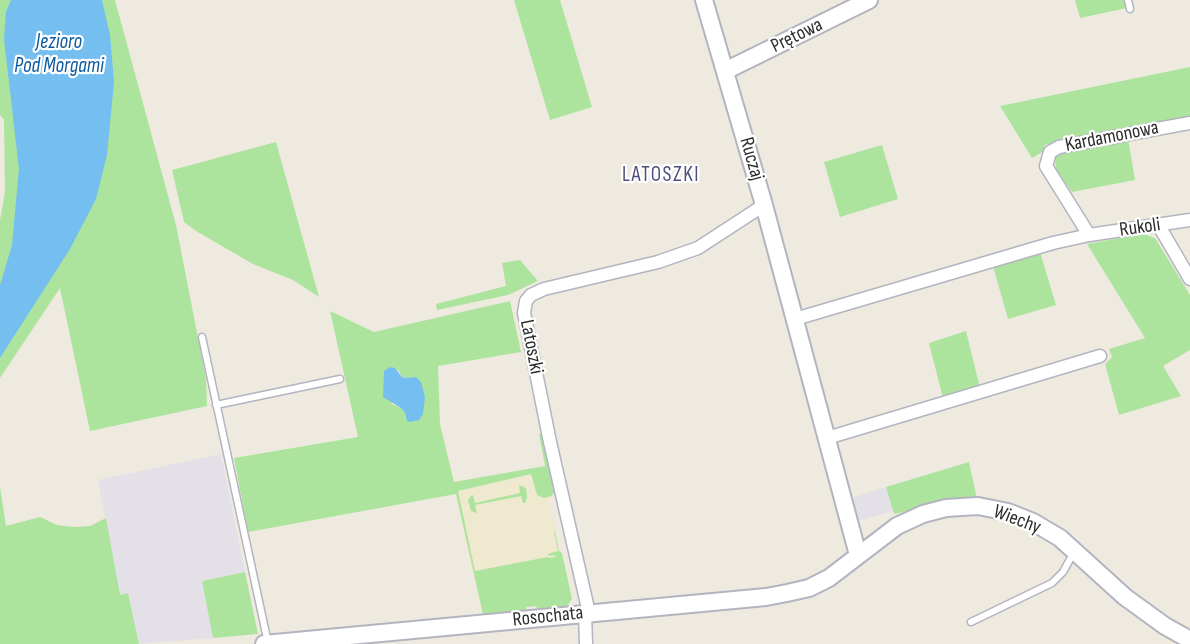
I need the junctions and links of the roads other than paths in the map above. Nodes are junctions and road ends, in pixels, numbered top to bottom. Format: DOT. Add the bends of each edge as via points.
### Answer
graph roads {
  1 [pos="704,0"];
  2 [pos="869,0"];
  3 [pos="1128,0"];
  4 [pos="1130,9"];
  5 [pos="725,71"];
  6 [pos="1190,123"];
  7 [pos="764,205"];
  8 [pos="1190,220"];
  9 [pos="1159,226"];
  10 [pos="1089,235"];
  11 [pos="1190,279"];
  12 [pos="795,319"];
  13 [pos="202,337"];
  14 [pos="1100,356"];
  15 [pos="340,379"];
  16 [pos="216,405"];
  17 [pos="827,438"];
  18 [pos="1074,551"];
  19 [pos="858,555"];
  20 [pos="829,578"];
  21 [pos="587,613"];
  22 [pos="971,622"];
  23 [pos="1190,640"];
  24 [pos="271,644"];
  25 [pos="586,644"];
  1 -- 5 [label="street, Ruczaj"];
  2 -- 5 [label="street, Prętowa"];
  3 -- 4 [label="lane"];
  5 -- 7 [label="street, Ruczaj"];
  6 -- 10 [label="street, Kardamonowa" via="1059,147 1050,152 1046,166"];
  7 -- 12 [label="street, Ruczaj"];
  7 -- 21 [label="street, Latoszki" via="698,248 658,262 544,289 526,301 524,313"];
  8 -- 9 [label="street, Rukoli"];
  9 -- 10 [label="street, Rukoli"];
  9 -- 11 [label="street"];
  10 -- 12 [label="street"];
  12 -- 17 [label="street, Ruczaj"];
  13 -- 16 [label="lane"];
  14 -- 17 [label="street"];
  15 -- 16 [label="lane"];
  16 -- 24 [label="lane"];
  17 -- 19 [label="street, Ruczaj"];
  18 -- 19 [label="street, Wiechy" via="1033,522 978,506 923,514 897,526"];
  18 -- 22 [label="lane" via="1052,583"];
  18 -- 23 [label="street, Wiechy" via="1131,602"];
  19 -- 20 [label="street, Wiechy"];
  20 -- 21 [label="street, Rosochata" via="808,588 766,597"];
  21 -- 24 [label="street, Rosochata"];
  21 -- 25 [label="street"];
}
